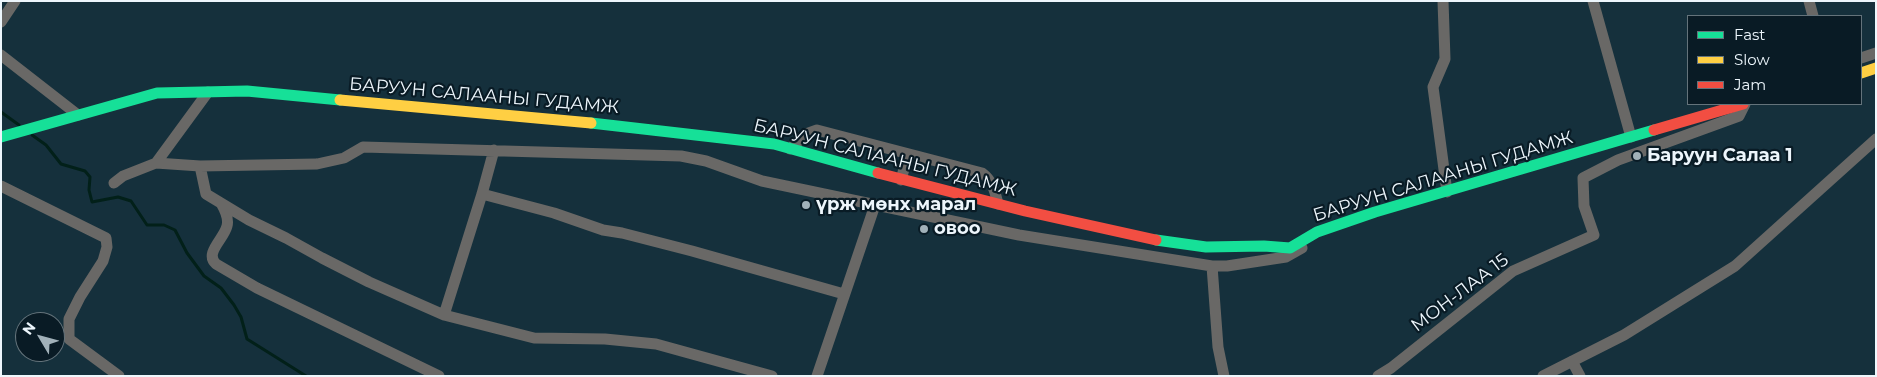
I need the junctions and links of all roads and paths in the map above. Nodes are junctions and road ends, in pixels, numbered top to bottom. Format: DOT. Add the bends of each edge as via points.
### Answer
graph roads {
  1 [pos="15,1"];
  2 [pos="1443,1"];
  3 [pos="1594,1"];
  4 [pos="1809,1"];
  5 [pos="1813,15"];
  6 [pos="1,22"];
  7 [pos="1876,53"];
  8 [pos="1,55"];
  9 [pos="1862,58"];
  10 [pos="1876,68"];
  11 [pos="1862,72"];
  12 [pos="208,92"];
  13 [pos="1741,105"];
  14 [pos="1744,105"];
  15 [pos="78,115"];
  16 [pos="1,137"];
  17 [pos="1631,137"];
  18 [pos="1876,139"];
  19 [pos="790,148"];
  20 [pos="494,150"];
  21 [pos="908,154"];
  22 [pos="156,163"];
  23 [pos="200,166"];
  24 [pos="900,180"];
  25 [pos="114,183"];
  26 [pos="1,186"];
  27 [pos="1447,192"];
  28 [pos="482,194"];
  29 [pos="221,204"];
  30 [pos="875,204"];
  31 [pos="998,204"];
  32 [pos="1346,222"];
  33 [pos="1212,266"];
  34 [pos="844,294"];
  35 [pos="444,315"];
  36 [pos="1572,361"];
  37 [pos="119,376"];
  38 [pos="439,376"];
  39 [pos="772,376"];
  40 [pos="817,376"];
  41 [pos="1224,376"];
  42 [pos="1378,376"];
  43 [pos="1543,376"];
  44 [pos="1580,376"];
  1 -- 6 [label="street"];
  2 -- 27 [label="street" via="1445,59 1433,86"];
  3 -- 17 [label="street"];
  4 -- 5 [label="street"];
  7 -- 9 [label="street"];
  8 -- 15 [label="street"];
  10 -- 11 [label="main road"];
  12 -- 15 [label="main road, БАРУУН САЛААНЫ ГУДАМЖ" via="157,93"];
  12 -- 19 [label="main road, БАРУУН САЛААНЫ ГУДАМЖ" via="247,91 647,128"];
  12 -- 22 [label="street"];
  13 -- 17 [label="main road, БАРУУН САЛААНЫ ГУДАМЖ"];
  14 -- 42 [label="street, МОН-ЛАА 15" via="1739,116 1618,160 1583,178 1584,206 1594,235 1513,272"];
  15 -- 16 [label="main road, БАРУУН САЛААНЫ ГУДАМЖ"];
  17 -- 27 [label="main road, БАРУУН САЛААНЫ ГУДАМЖ"];
  18 -- 36 [label="street" via="1735,266 1624,335"];
  19 -- 21 [label="street" via="806,134 817,130"];
  19 -- 24 [label="main road, БАРУУН САЛААНЫ ГУДАМЖ"];
  20 -- 23 [label="street" via="363,147 344,158 317,164"];
  20 -- 28 [label="street"];
  20 -- 30 [label="street" via="681,156 706,161 762,181"];
  21 -- 24 [label="street"];
  21 -- 31 [label="street" via="982,173 993,187"];
  22 -- 23 [label="street"];
  22 -- 25 [label="street"];
  23 -- 29 [label="street" via="206,194"];
  24 -- 31 [label="main road, БАРУУН САЛААНЫ ГУДАМЖ"];
  26 -- 37 [label="street" via="106,238 103,260 69,319 69,339"];
  27 -- 32 [label="main road, БАРУУН САЛААНЫ ГУДАМЖ"];
  28 -- 34 [label="street"];
  28 -- 35 [label="street"];
  29 -- 35 [label="street" via="361,278"];
  29 -- 38 [label="street" via="227,227 212,261 257,288"];
  30 -- 33 [label="street" via="1030,237"];
  30 -- 34 [label="street"];
  31 -- 32 [label="main road, БАРУУН САЛААНЫ ГУДАМЖ" via="1155,240 1206,247 1290,248 1317,232"];
  32 -- 33 [label="street" via="1286,257"];
  33 -- 41 [label="street" via="1218,347"];
  34 -- 40 [label="street"];
  35 -- 39 [label="street" via="534,338 656,344"];
  36 -- 43 [label="street"];
  36 -- 44 [label="street"];
}
